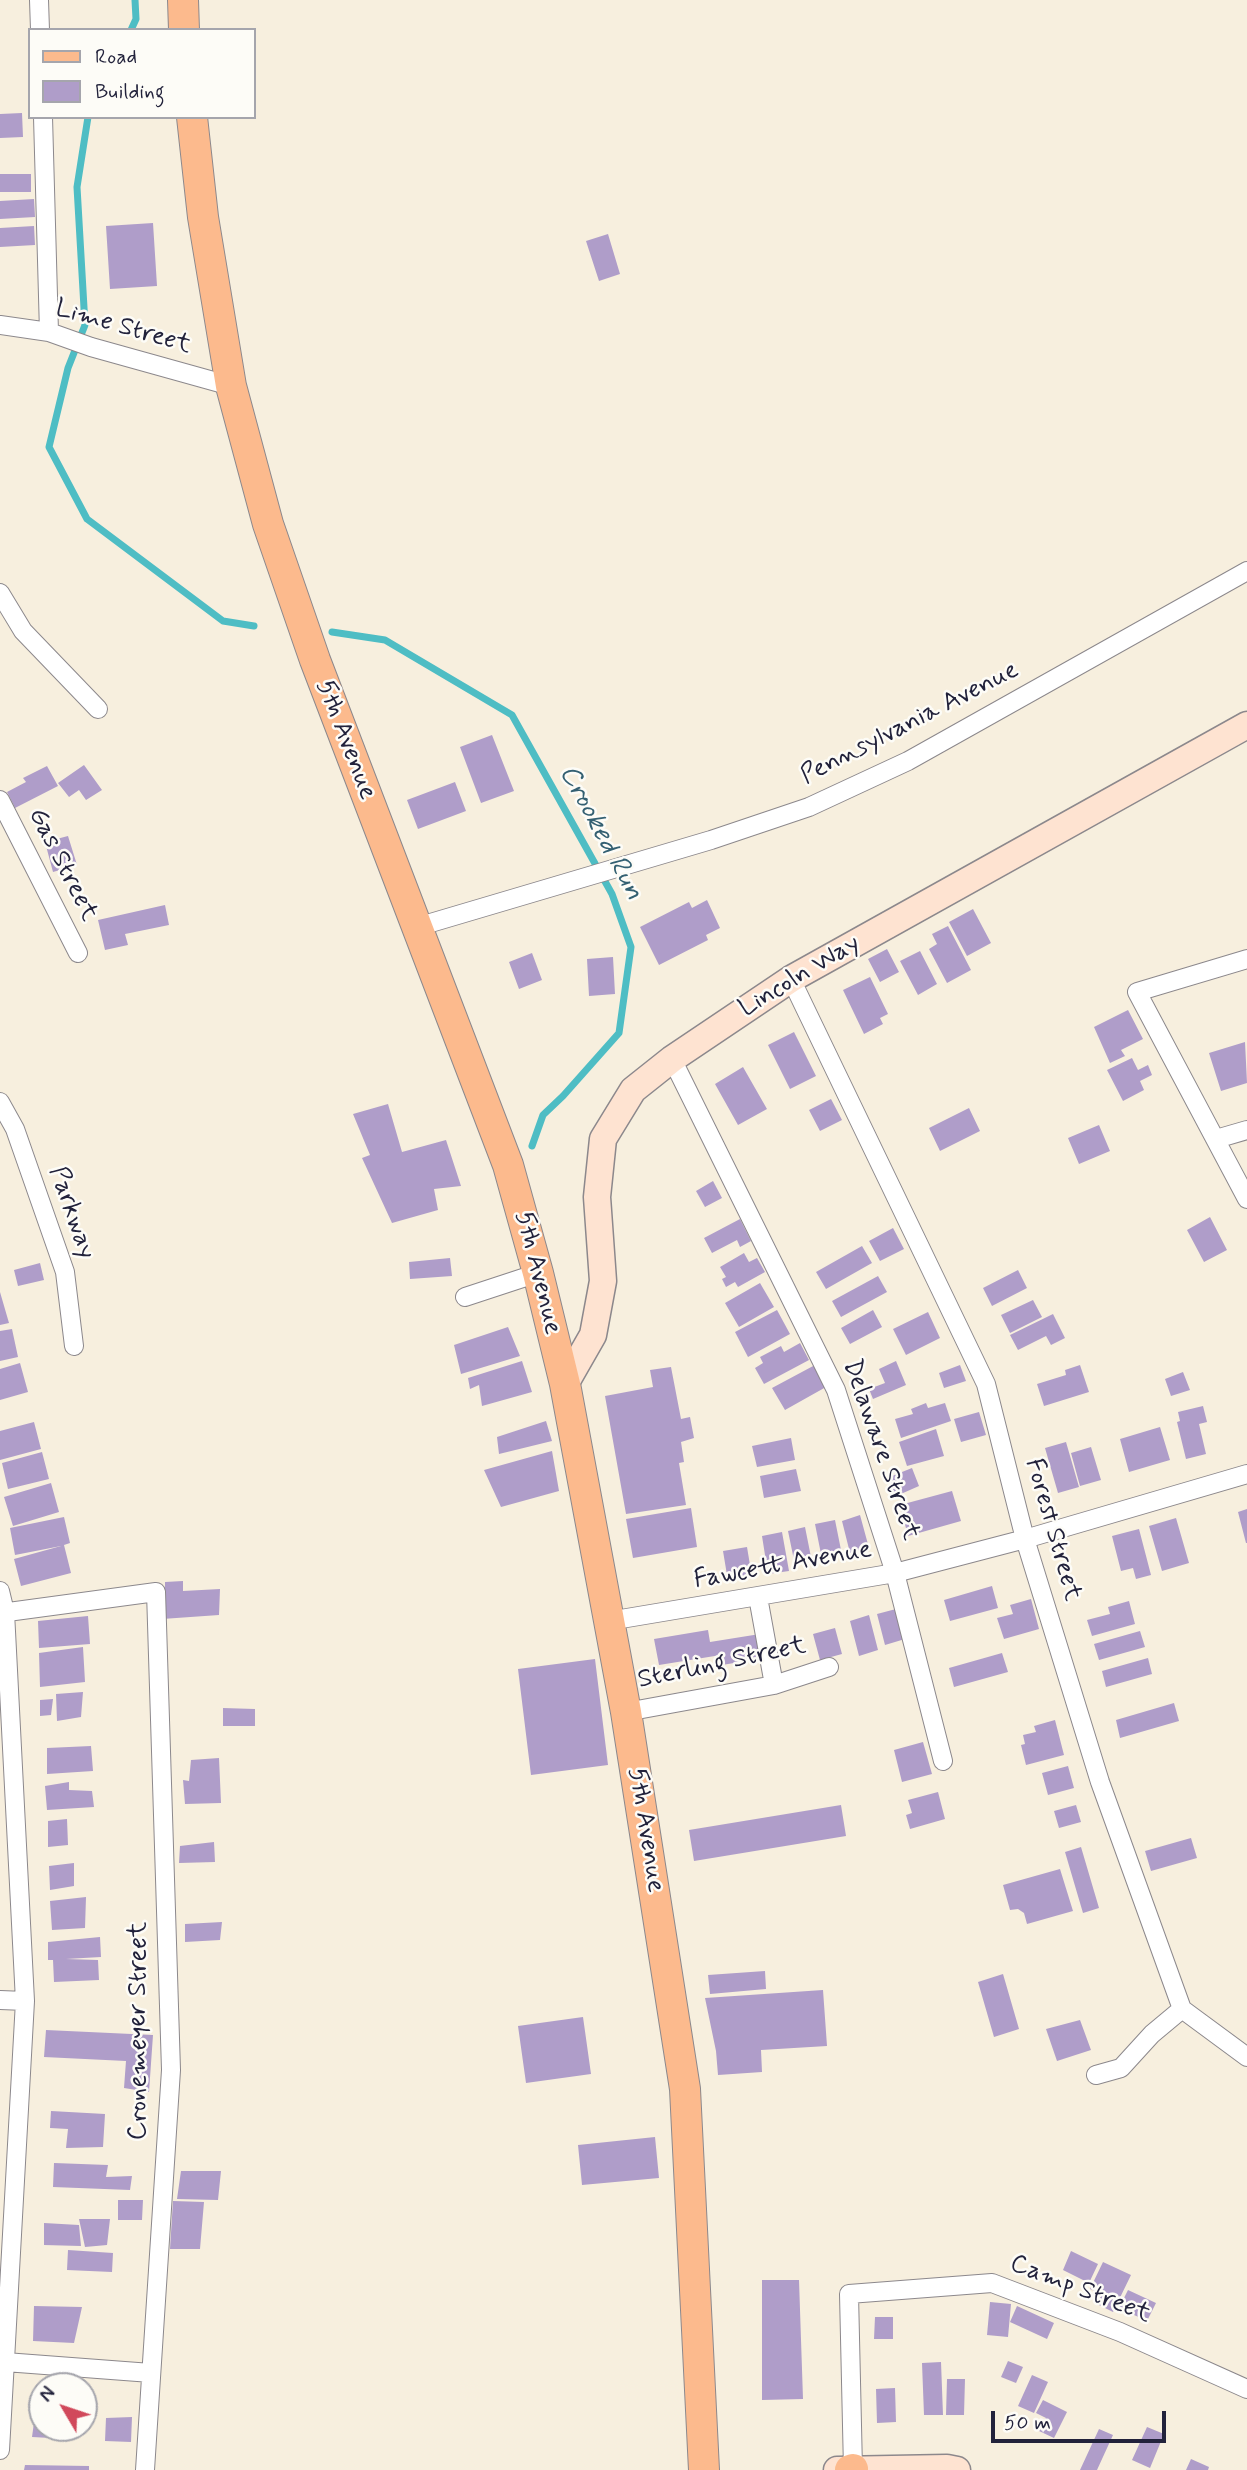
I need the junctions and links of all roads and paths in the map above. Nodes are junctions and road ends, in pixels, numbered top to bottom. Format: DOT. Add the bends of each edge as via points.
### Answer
graph roads {
  1 [pos="40,0"];
  2 [pos="183,0"];
  3 [pos="40,28"];
  4 [pos="184,28"];
  5 [pos="43,119"];
  6 [pos="192,119"];
  7 [pos="0,325"];
  8 [pos="55,335"];
  9 [pos="231,386"];
  10 [pos="1247,571"];
  11 [pos="0,593"];
  12 [pos="98,709"];
  13 [pos="1247,725"];
  14 [pos="0,800"];
  15 [pos="417,927"];
  16 [pos="78,953"];
  17 [pos="1247,959"];
  18 [pos="791,979"];
  19 [pos="672,1059"];
  20 [pos="0,1102"];
  21 [pos="1247,1130"];
  22 [pos="1216,1139"];
  23 [pos="1247,1199"];
  24 [pos="538,1273"];
  25 [pos="465,1297"];
  26 [pos="74,1346"];
  27 [pos="565,1384"];
  28 [pos="1247,1474"];
  29 [pos="1025,1539"];
  30 [pos="895,1573"];
  31 [pos="0,1591"];
  32 [pos="758,1597"];
  33 [pos="2,1612"];
  34 [pos="609,1621"];
  35 [pos="829,1667"];
  36 [pos="774,1685"];
  37 [pos="626,1712"];
  38 [pos="943,1761"];
  39 [pos="0,2000"];
  40 [pos="25,2001"];
  41 [pos="1182,2009"];
  42 [pos="1247,2057"];
  43 [pos="1096,2075"];
  44 [pos="5,2362"];
  45 [pos="151,2372"];
  46 [pos="1247,2389"];
  47 [pos="0,2449"];
  48 [pos="145,2470"];
  49 [pos="705,2470"];
  50 [pos="847,2470"];
  51 [pos="957,2470"];
  1 -- 3 [label="street"];
  2 -- 4 [label="main road"];
  5 -- 8 [label="street"];
  6 -- 9 [label="main road, 5th Avenue"];
  7 -- 8 [label="street, Lime Street"];
  8 -- 9 [label="street, Lime Street"];
  9 -- 15 [label="main road, 5th Avenue" via="268,523 314,660"];
  10 -- 15 [label="street, Pennsylvania Avenue" via="908,761 808,807"];
  11 -- 12 [label="street" via="23,631"];
  13 -- 18 [label="main road, Lincoln Way"];
  14 -- 16 [label="street, Gas Street"];
  15 -- 24 [label="main road, 5th Avenue" via="508,1165"];
  17 -- 22 [label="street" via="1137,992"];
  18 -- 19 [label="main road, Lincoln Way"];
  18 -- 29 [label="street, Forest Street" via="986,1384"];
  19 -- 27 [label="main road, Lincoln Way" via="633,1090 603,1139 597,1198 603,1280 593,1335"];
  19 -- 30 [label="street, Delaware Street" via="836,1390"];
  20 -- 26 [label="street, Parkway" via="15,1129 65,1272"];
  21 -- 22 [label="street"];
  22 -- 23 [label="street"];
  24 -- 25 [label="street"];
  24 -- 27 [label="main road, 5th Avenue"];
  27 -- 34 [label="main road, 5th Avenue"];
  28 -- 29 [label="street, Fawcett Avenue"];
  29 -- 30 [label="street, Fawcett Avenue"];
  29 -- 41 [label="street, Forest Street" via="1100,1782"];
  30 -- 32 [label="street, Fawcett Avenue"];
  30 -- 38 [label="street, Delaware Street"];
  31 -- 33 [label="street"];
  32 -- 34 [label="street, Fawcett Avenue"];
  32 -- 36 [label="street"];
  33 -- 40 [label="street"];
  33 -- 45 [label="street, Cronemeyer Street" via="156,1592 171,2070"];
  34 -- 37 [label="main road, 5th Avenue"];
  35 -- 36 [label="street, Sterling Street"];
  36 -- 37 [label="street, Sterling Street"];
  37 -- 49 [label="main road, 5th Avenue" via="685,2089"];
  39 -- 40 [label="street"];
  40 -- 44 [label="street"];
  41 -- 42 [label="street"];
  41 -- 43 [label="street" via="1121,2068"];
  44 -- 45 [label="street"];
  44 -- 47 [label="street"];
  45 -- 48 [label="street, Cronemeyer Street"];
  46 -- 50 [label="street, Camp Street" via="1120,2332 992,2283 849,2294"];
  50 -- 51 [label="main road"];
}
